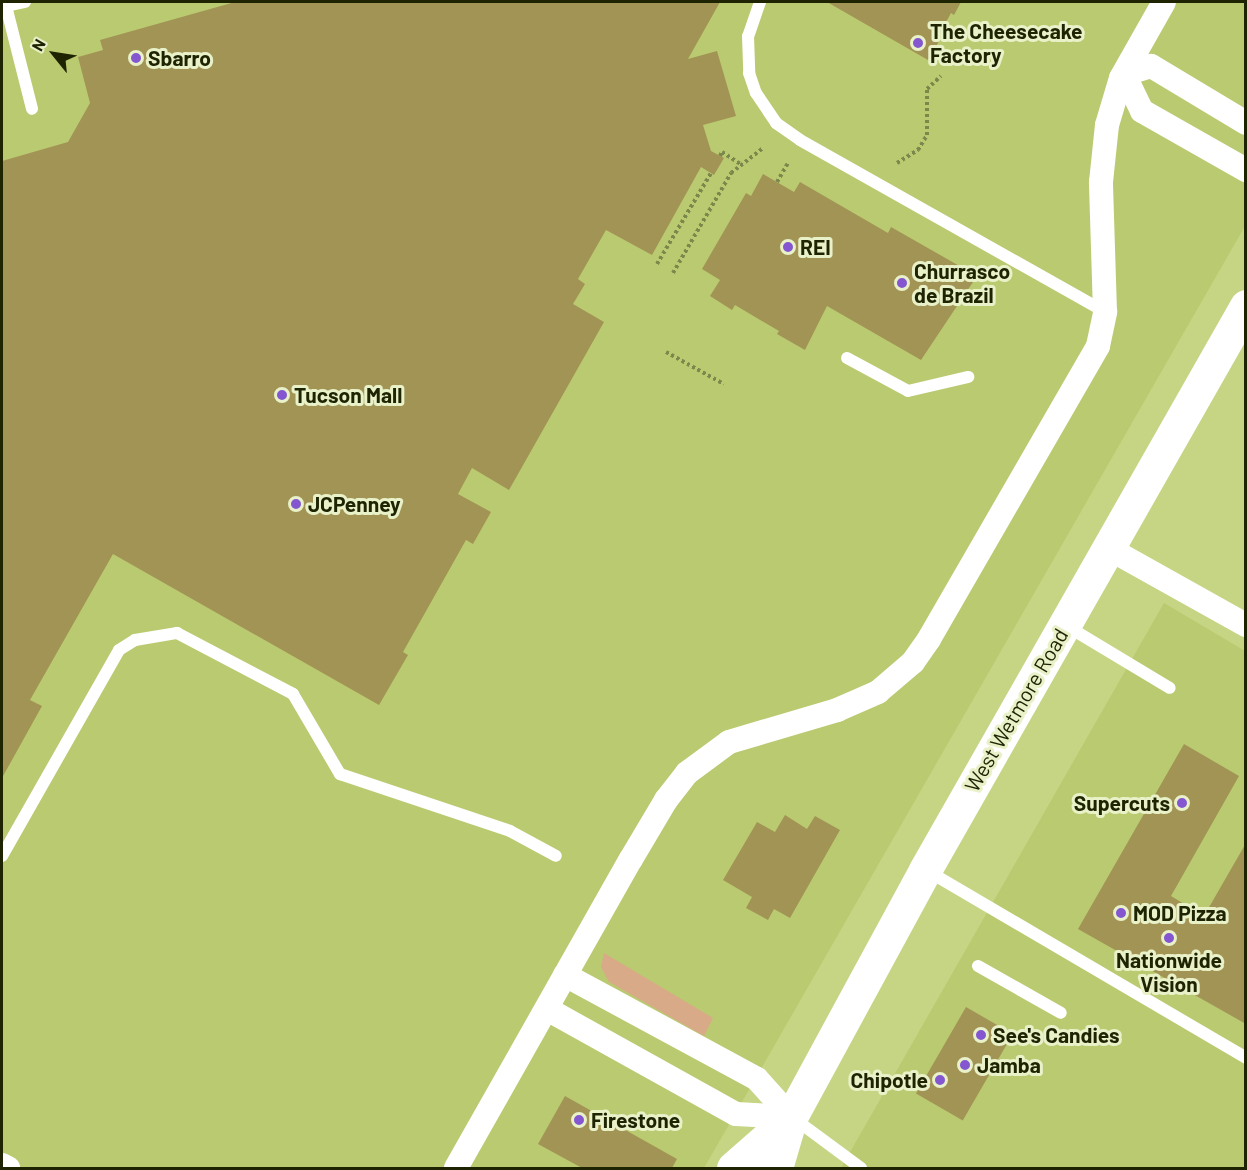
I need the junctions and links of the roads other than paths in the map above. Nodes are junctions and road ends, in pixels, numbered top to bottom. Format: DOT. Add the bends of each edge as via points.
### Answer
graph roads {
  1 [pos="25,2"];
  2 [pos="760,2"];
  3 [pos="1164,2"];
  4 [pos="1124,74"];
  5 [pos="32,109"];
  6 [pos="1245,123"];
  7 [pos="1245,170"];
  8 [pos="1245,306"];
  9 [pos="1105,312"];
  10 [pos="847,358"];
  11 [pos="968,376"];
  12 [pos="1108,548"];
  13 [pos="1064,624"];
  14 [pos="1245,625"];
  15 [pos="1170,688"];
  16 [pos="2,856"];
  17 [pos="556,856"];
  18 [pos="925,870"];
  19 [pos="978,966"];
  20 [pos="564,975"];
  21 [pos="547,1009"];
  22 [pos="1061,1013"];
  23 [pos="1245,1058"];
  24 [pos="791,1117"];
  25 [pos="2,1165"];
  26 [pos="8,1168"];
  27 [pos="456,1168"];
  28 [pos="733,1168"];
  29 [pos="776,1168"];
  30 [pos="861,1168"];
  1 -- 5 [label="lane" via="6,6"];
  2 -- 9 [label="lane" via="748,36 749,73 756,93 776,123 952,228"];
  3 -- 4 [label="street"];
  4 -- 6 [label="street" via="1151,66"];
  4 -- 7 [label="street" via="1142,111"];
  4 -- 9 [label="street" via="1107,124 1101,182"];
  8 -- 12 [label="main road, West Wetmore Road"];
  9 -- 20 [label="street" via="1098,346 913,662 878,692 858,702 745,735 700,761 666,800"];
  10 -- 11 [label="lane" via="908,391"];
  12 -- 13 [label="main road, West Wetmore Road"];
  12 -- 14 [label="street"];
  13 -- 15 [label="lane"];
  13 -- 18 [label="main road, West Wetmore Road"];
  16 -- 17 [label="lane" via="119,650 135,640 177,633 293,694 340,774 510,831"];
  18 -- 23 [label="lane"];
  18 -- 24 [label="main road, West Wetmore Road"];
  19 -- 22 [label="lane"];
  20 -- 21 [label="street"];
  20 -- 24 [label="street" via="757,1080"];
  21 -- 24 [label="street" via="736,1114"];
  21 -- 27 [label="street"];
  24 -- 28 [label="main road, West Wetmore Road"];
  24 -- 29 [label="main road, West Wetmore Road"];
  24 -- 30 [label="lane"];
  25 -- 26 [label="street"];
}
